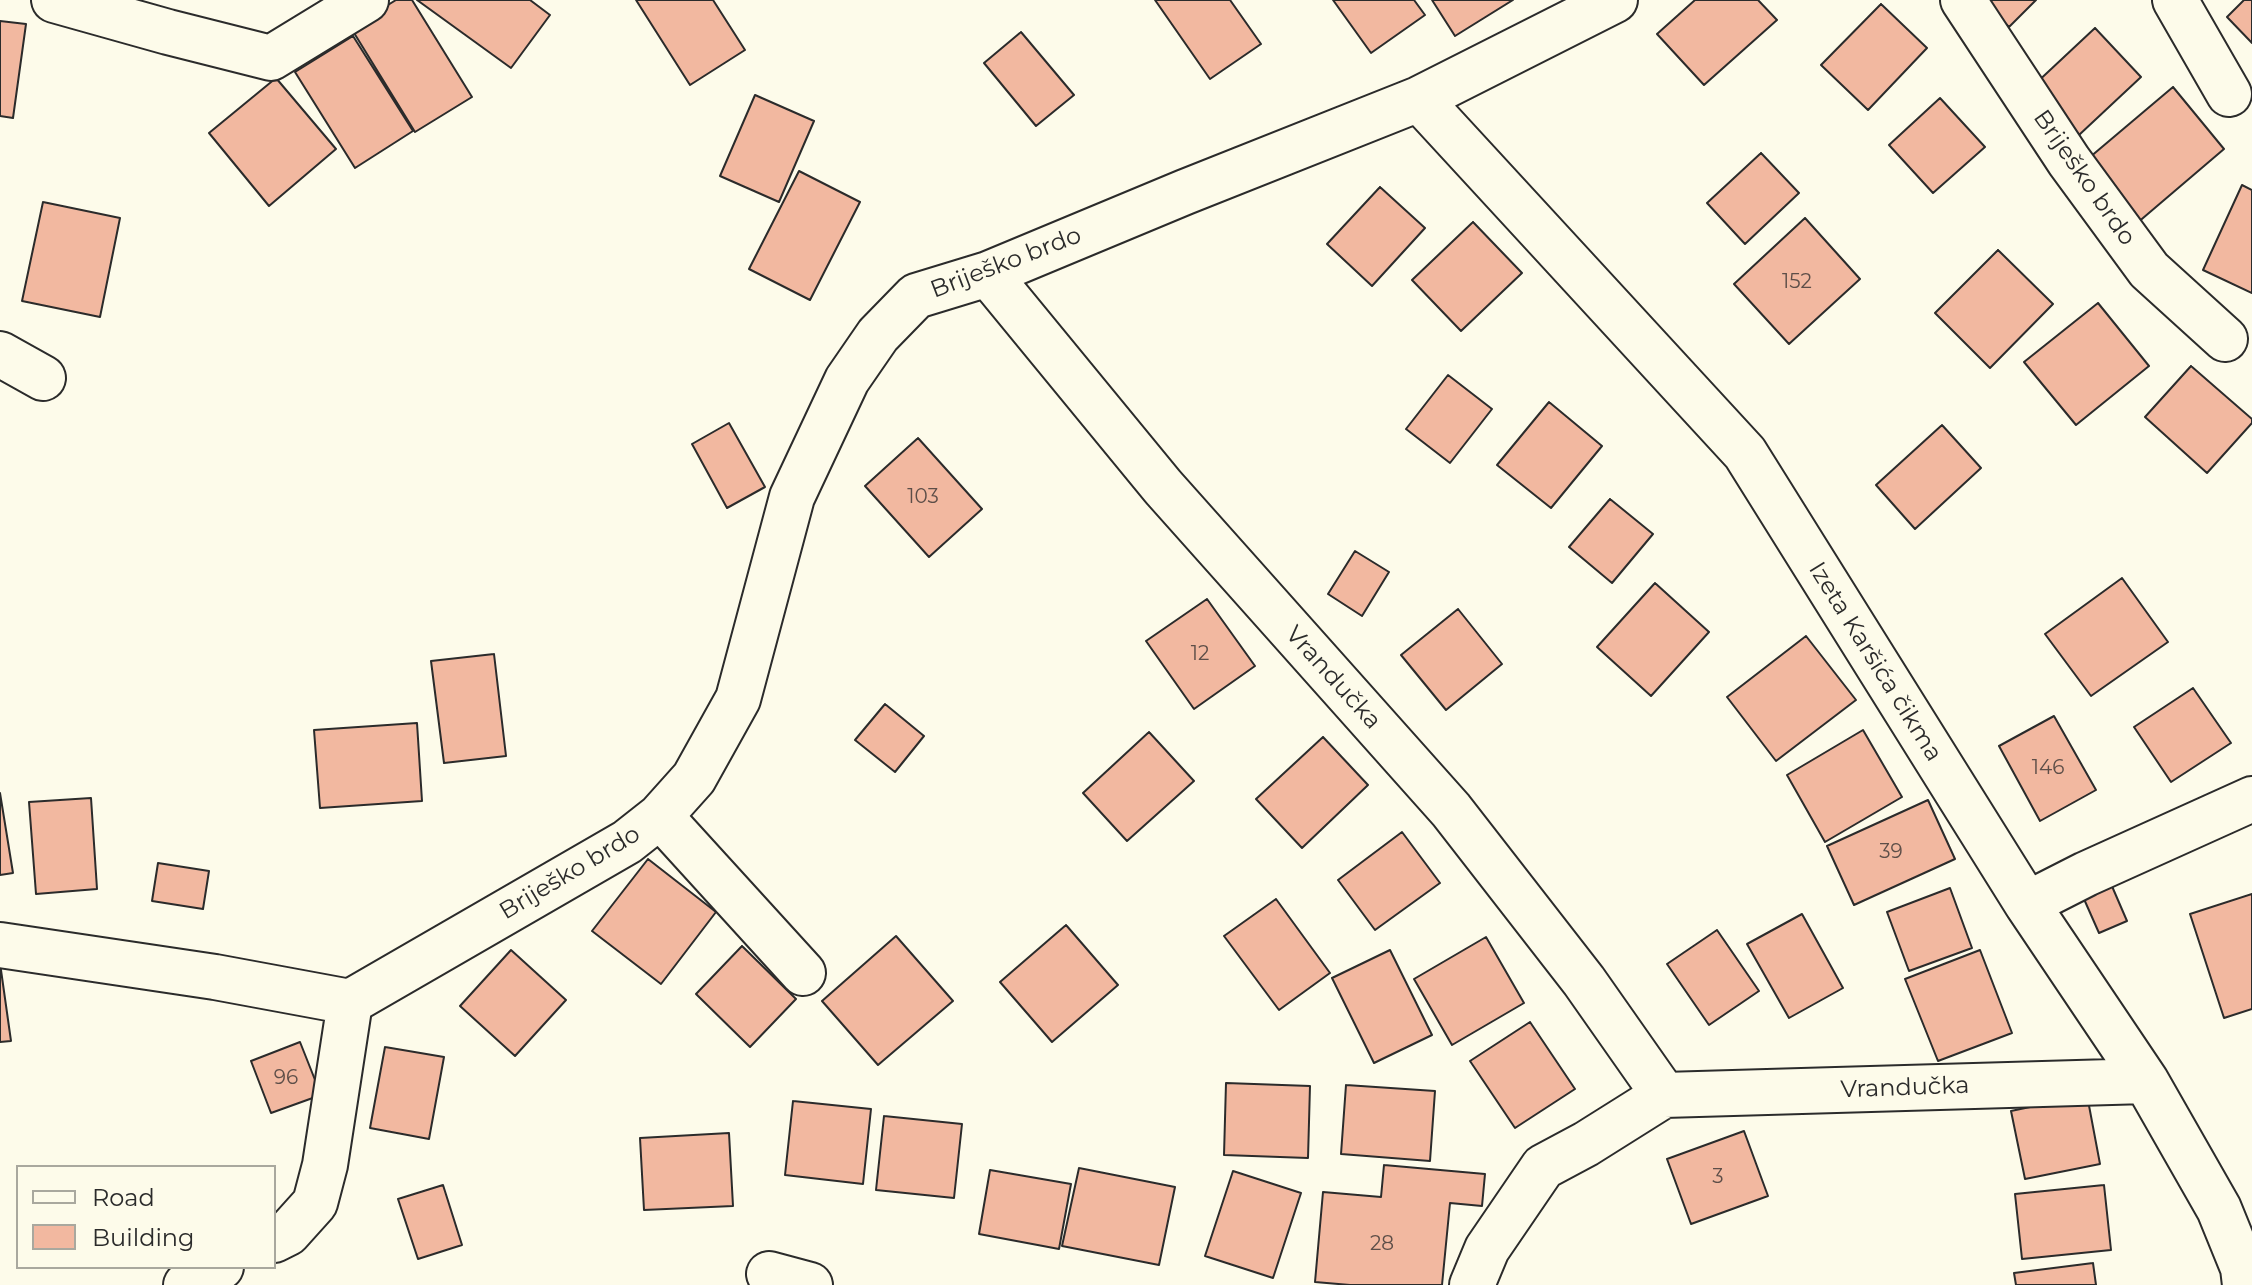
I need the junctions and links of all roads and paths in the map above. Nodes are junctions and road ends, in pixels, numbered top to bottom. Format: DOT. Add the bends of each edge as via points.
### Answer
graph roads {
  1 [pos="366,0"];
  2 [pos="1963,0"];
  3 [pos="2175,0"];
  4 [pos="59,1"];
  5 [pos="1591,5"];
  6 [pos="2229,94"];
  7 [pos="1419,99"];
  8 [pos="988,274"];
  9 [pos="2225,339"];
  10 [pos="0,354"];
  11 [pos="43,378"];
  12 [pos="2252,799"];
  13 [pos="660,816"];
  14 [pos="2027,904"];
  15 [pos="0,945"];
  16 [pos="803,973"];
  17 [pos="350,1002"];
  18 [pos="2146,1081"];
  19 [pos="1664,1095"];
  20 [pos="276,1239"];
  21 [pos="217,1269"];
  22 [pos="186,1285"];
  23 [pos="1472,1285"];
  24 [pos="2245,1285"];
  1 -- 4 [label="street" via="271,58"];
  2 -- 9 [label="street, Briješko brdo" via="2069,161 2149,270"];
  3 -- 6 [label="street"];
  5 -- 7 [label="street, Briješko brdo"];
  7 -- 8 [label="street, Briješko brdo"];
  7 -- 14 [label="street, Izeta Karšića čikma" via="1745,453"];
  8 -- 13 [label="street, Briješko brdo" via="916,296 878,335 847,380 792,497 738,699 694,778"];
  8 -- 19 [label="street, Vrandučka" via="1163,487 1451,810 1584,981"];
  10 -- 11 [label="street"];
  12 -- 14 [label="street"];
  13 -- 16 [label="street"];
  13 -- 17 [label="street, Briješko brdo" via="627,842"];
  14 -- 18 [label="street, Izeta Karšića čikma"];
  15 -- 17 [label="street"];
  17 -- 20 [label="street" via="315,1203"];
  18 -- 19 [label="street, Vrandučka"];
  18 -- 24 [label="street, Izeta Karšića čikma" via="2219,1209"];
  19 -- 23 [label="street" via="1543,1167 1487,1249"];
  21 -- 22 [label="street"];
}
